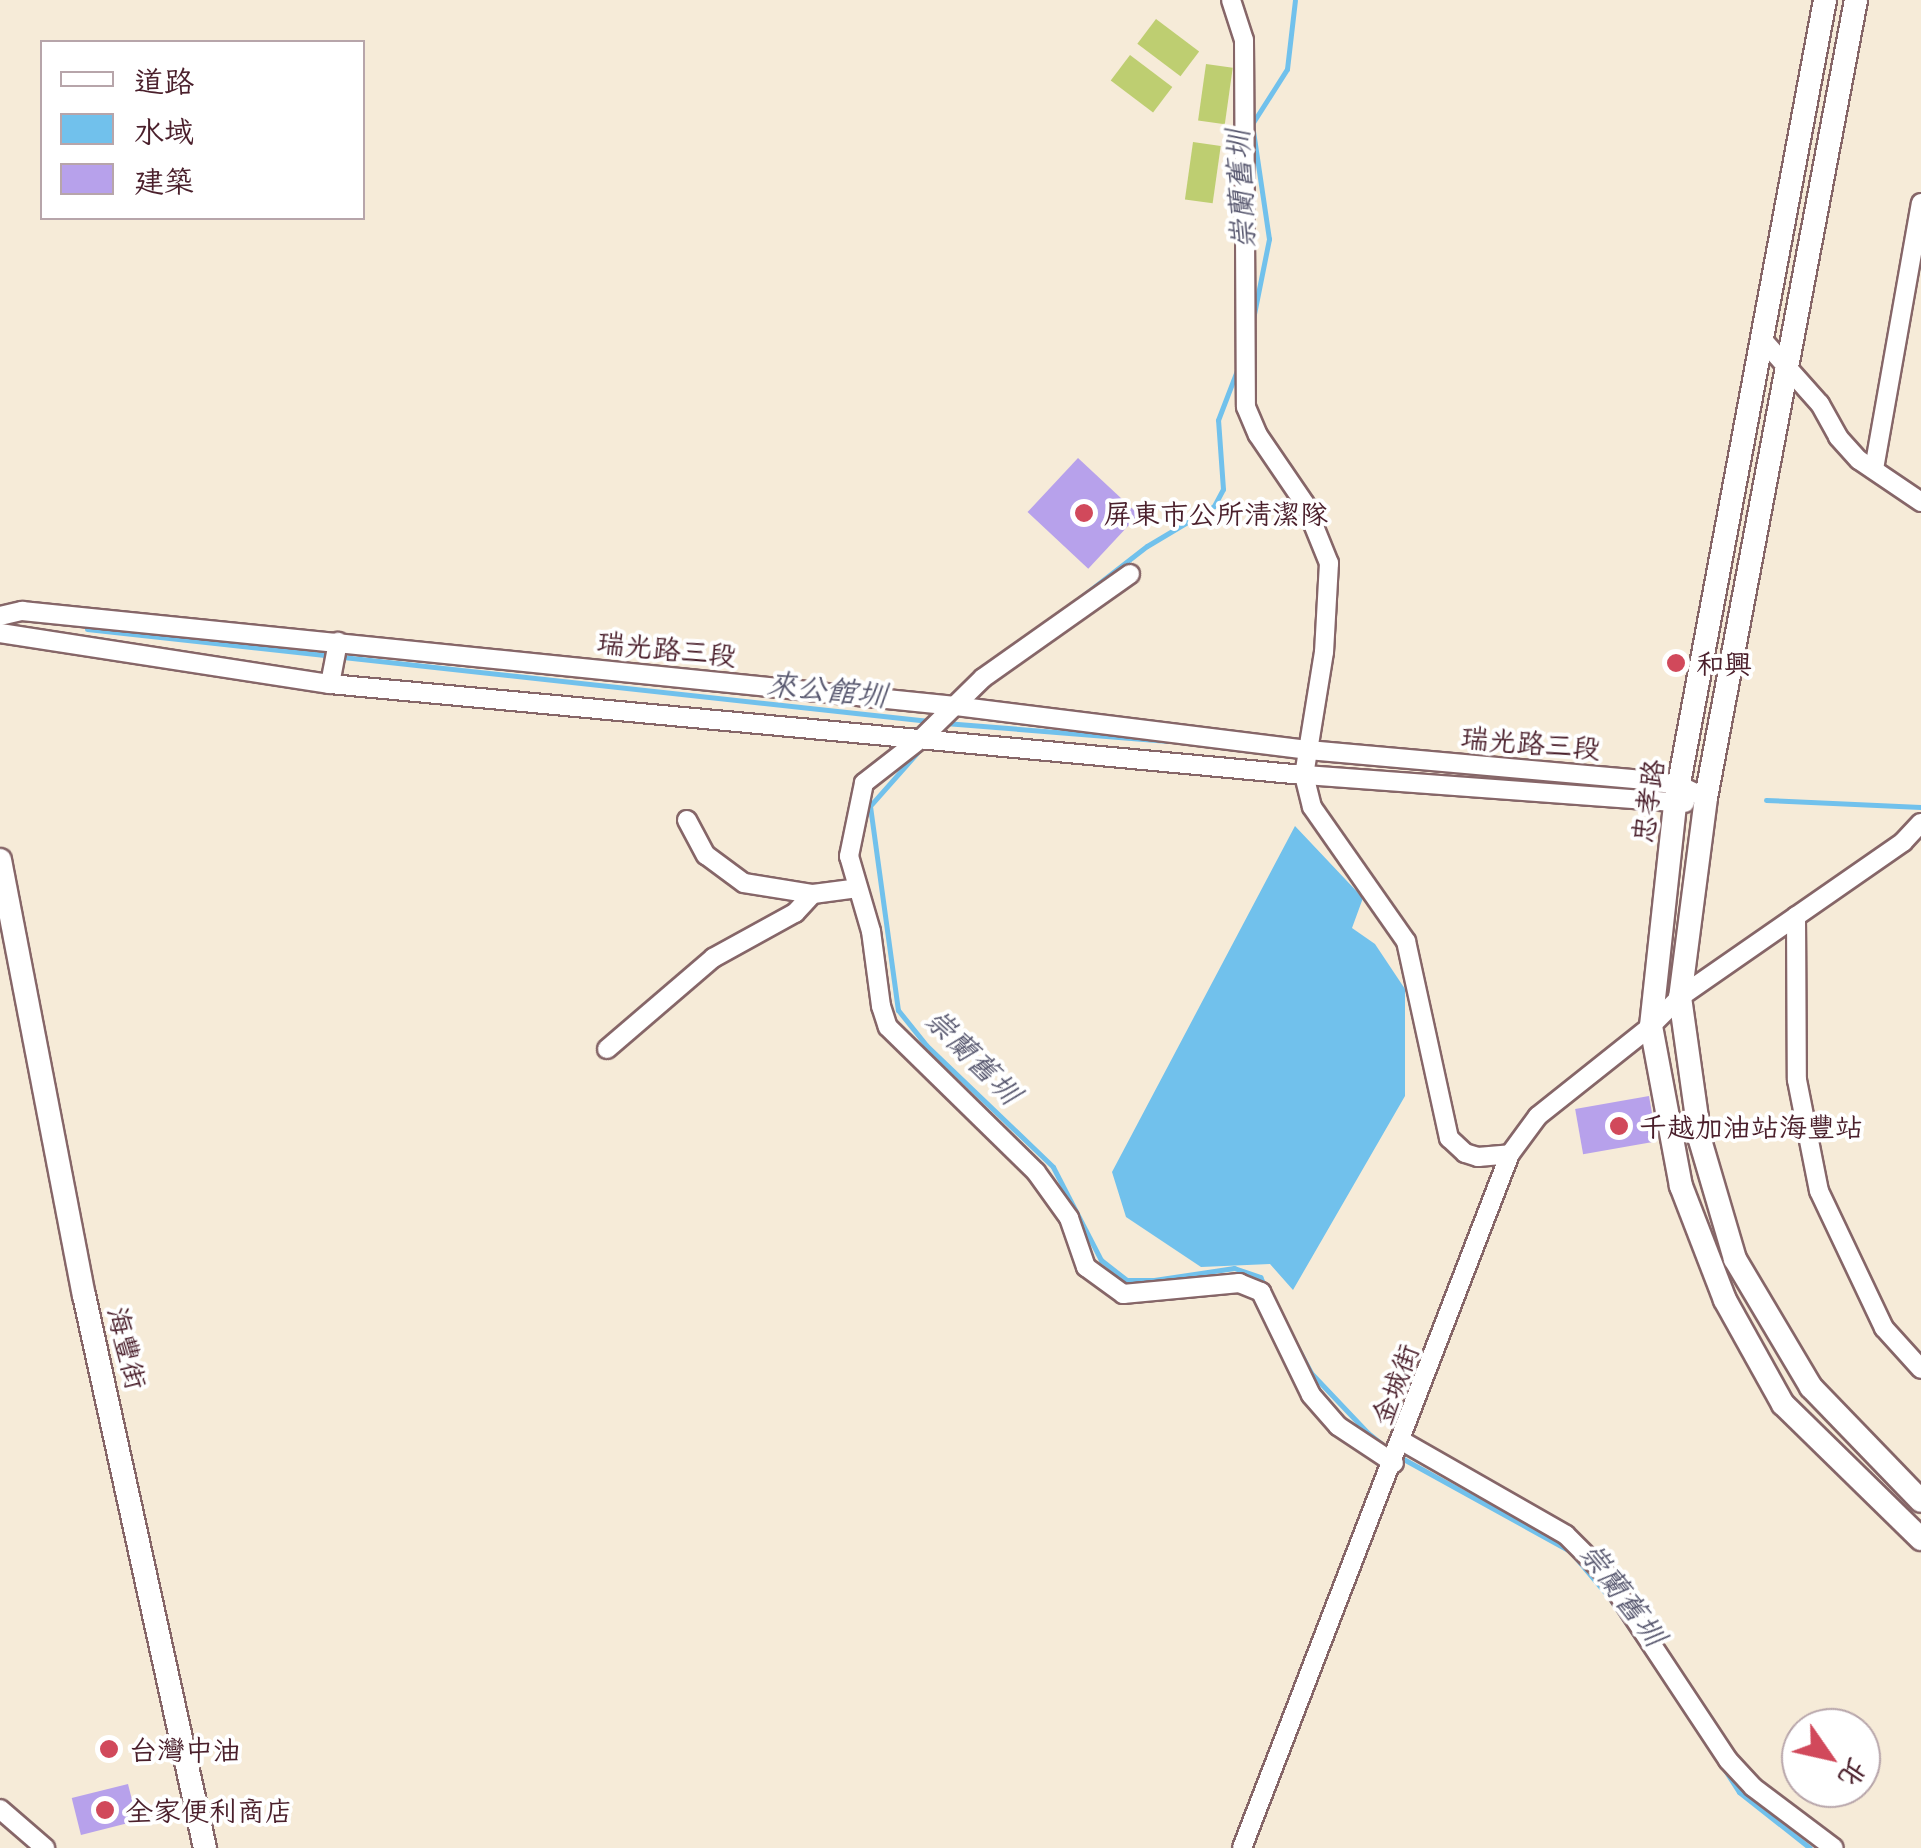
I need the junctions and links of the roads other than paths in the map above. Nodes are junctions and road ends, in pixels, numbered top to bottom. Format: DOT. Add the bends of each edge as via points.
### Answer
graph roads {
  1 [pos="1231,0"];
  2 [pos="1825,0"];
  3 [pos="1856,0"];
  4 [pos="1816,49"];
  5 [pos="1847,53"];
  6 [pos="1921,202"];
  7 [pos="1762,339"];
  8 [pos="1787,365"];
  9 [pos="1874,469"];
  10 [pos="1921,502"];
  11 [pos="1130,574"];
  12 [pos="0,616"];
  13 [pos="0,633"];
  14 [pos="338,642"];
  15 [pos="330,684"];
  16 [pos="955,706"];
  17 [pos="924,737"];
  18 [pos="1308,750"];
  19 [pos="1304,774"];
  20 [pos="1677,795"];
  21 [pos="1706,798"];
  22 [pos="687,820"];
  23 [pos="1921,824"];
  24 [pos="1912,839"];
  25 [pos="0,860"];
  26 [pos="858,888"];
  27 [pos="813,894"];
  28 [pos="1796,916"];
  29 [pos="1680,997"];
  30 [pos="1651,1026"];
  31 [pos="607,1049"];
  32 [pos="1510,1154"];
  33 [pos="1921,1369"];
  34 [pos="1402,1441"];
  35 [pos="1394,1463"];
  36 [pos="1921,1501"];
  37 [pos="1921,1540"];
  38 [pos="0,1809"];
  39 [pos="45,1848"];
  40 [pos="205,1848"];
  41 [pos="1242,1848"];
  42 [pos="1834,1848"];
  1 -- 18 [label="street" via="1244,40 1246,406 1305,504 1328,563 1324,652"];
  2 -- 4 [label="main road, 忠孝路"];
  3 -- 5 [label="main road"];
  4 -- 5 [label="main road"];
  4 -- 7 [label="main road, 忠孝路"];
  5 -- 8 [label="main road"];
  6 -- 9 [label="street"];
  7 -- 8 [label="street"];
  7 -- 20 [label="main road, 忠孝路"];
  8 -- 9 [label="street" via="1838,436"];
  8 -- 21 [label="main road"];
  9 -- 10 [label="street"];
  11 -- 16 [label="street" via="983,678"];
  12 -- 14 [label="street, 瑞光路三段" via="22,611"];
  13 -- 15 [label="street, 瑞光路三段"];
  14 -- 15 [label="street"];
  14 -- 16 [label="street, 瑞光路三段"];
  15 -- 17 [label="street, 瑞光路三段"];
  16 -- 17 [label="street"];
  16 -- 18 [label="street, 瑞光路三段"];
  17 -- 19 [label="street, 瑞光路三段"];
  17 -- 26 [label="street" via="864,783 848,856"];
  18 -- 19 [label="street"];
  18 -- 20 [label="street, 瑞光路三段"];
  19 -- 20 [label="street, 瑞光路三段"];
  19 -- 32 [label="street" via="1312,807 1406,941 1448,1138 1478,1157"];
  20 -- 21 [label="street, 瑞光路三段"];
  20 -- 30 [label="main road, 忠孝路"];
  21 -- 29 [label="main road"];
  22 -- 27 [label="street" via="706,856 744,883"];
  23 -- 24 [label="street, 金城街"];
  24 -- 28 [label="street, 金城街"];
  25 -- 40 [label="main road, 海豐街" via="84,1295"];
  26 -- 27 [label="street"];
  26 -- 35 [label="street" via="888,1027 1036,1172 1069,1218 1086,1267 1123,1294 1239,1283 1261,1292 1312,1396 1338,1426"];
  27 -- 31 [label="street" via="796,913 713,958"];
  28 -- 29 [label="street, 金城街"];
  28 -- 33 [label="street" via="1797,1080 1819,1191 1884,1328"];
  29 -- 30 [label="street, 金城街"];
  29 -- 36 [label="main road" via="1700,1140 1735,1259 1811,1387"];
  30 -- 32 [label="street, 金城街" via="1538,1116"];
  30 -- 37 [label="main road, 忠孝路" via="1681,1186 1725,1300 1783,1404"];
  32 -- 34 [label="street, 金城街"];
  34 -- 35 [label="street, 金城街"];
  34 -- 42 [label="street" via="1566,1535 1605,1574 1728,1760"];
  35 -- 41 [label="street, 金城街"];
  38 -- 39 [label="street"];
}
